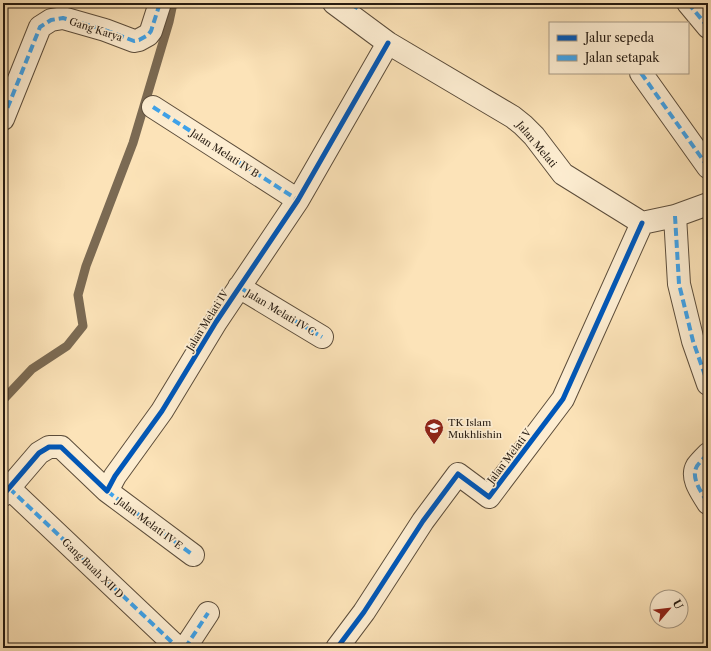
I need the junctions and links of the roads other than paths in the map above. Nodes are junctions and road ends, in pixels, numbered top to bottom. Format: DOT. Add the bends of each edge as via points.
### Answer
graph roads {
  1 [pos="160,3"];
  2 [pos="688,3"];
  3 [pos="348,7"];
  4 [pos="708,27"];
  5 [pos="388,43"];
  6 [pos="641,74"];
  7 [pos="7,97"];
  8 [pos="153,107"];
  9 [pos="3,119"];
  10 [pos="708,167"];
  11 [pos="298,200"];
  12 [pos="708,204"];
  13 [pos="675,216"];
  14 [pos="642,223"];
  15 [pos="239,287"];
  16 [pos="322,337"];
  17 [pos="708,384"];
  18 [pos="708,454"];
  19 [pos="6,491"];
  20 [pos="107,491"];
  21 [pos="708,502"];
  22 [pos="193,555"];
  23 [pos="208,613"];
  24 [pos="178,648"];
  25 [pos="185,648"];
  26 [pos="338,648"];
  1 -- 7 [label="street, Gang Karya" via="151,31 134,41 63,18 46,23 40,28"];
  2 -- 4 [label="street"];
  3 -- 5 [label="street, Jalan Melati"];
  5 -- 11 [label="street, Jalan Melati IV"];
  5 -- 14 [label="street, Jalan Melati" via="513,117 534,136 563,174"];
  6 -- 10 [label="street"];
  7 -- 9 [label="street, Gang Karya"];
  8 -- 11 [label="street, Jalan Melati IV B"];
  11 -- 15 [label="street, Jalan Melati IV"];
  12 -- 13 [label="street"];
  13 -- 14 [label="street"];
  13 -- 17 [label="street" via="679,284 693,341"];
  14 -- 26 [label="street, Jalan Melati V" via="563,399 489,497 458,474 423,521"];
  15 -- 16 [label="street, Jalan Melati IV C"];
  15 -- 20 [label="street, Jalan Melati IV" via="162,411"];
  18 -- 21 [label="street" via="695,471 696,481"];
  19 -- 20 [label="street" via="39,453 50,447 61,447"];
  19 -- 24 [label="street, Gang Buah XII D"];
  20 -- 22 [label="street, Jalan Melati IV E"];
  23 -- 25 [label="street"];
}
